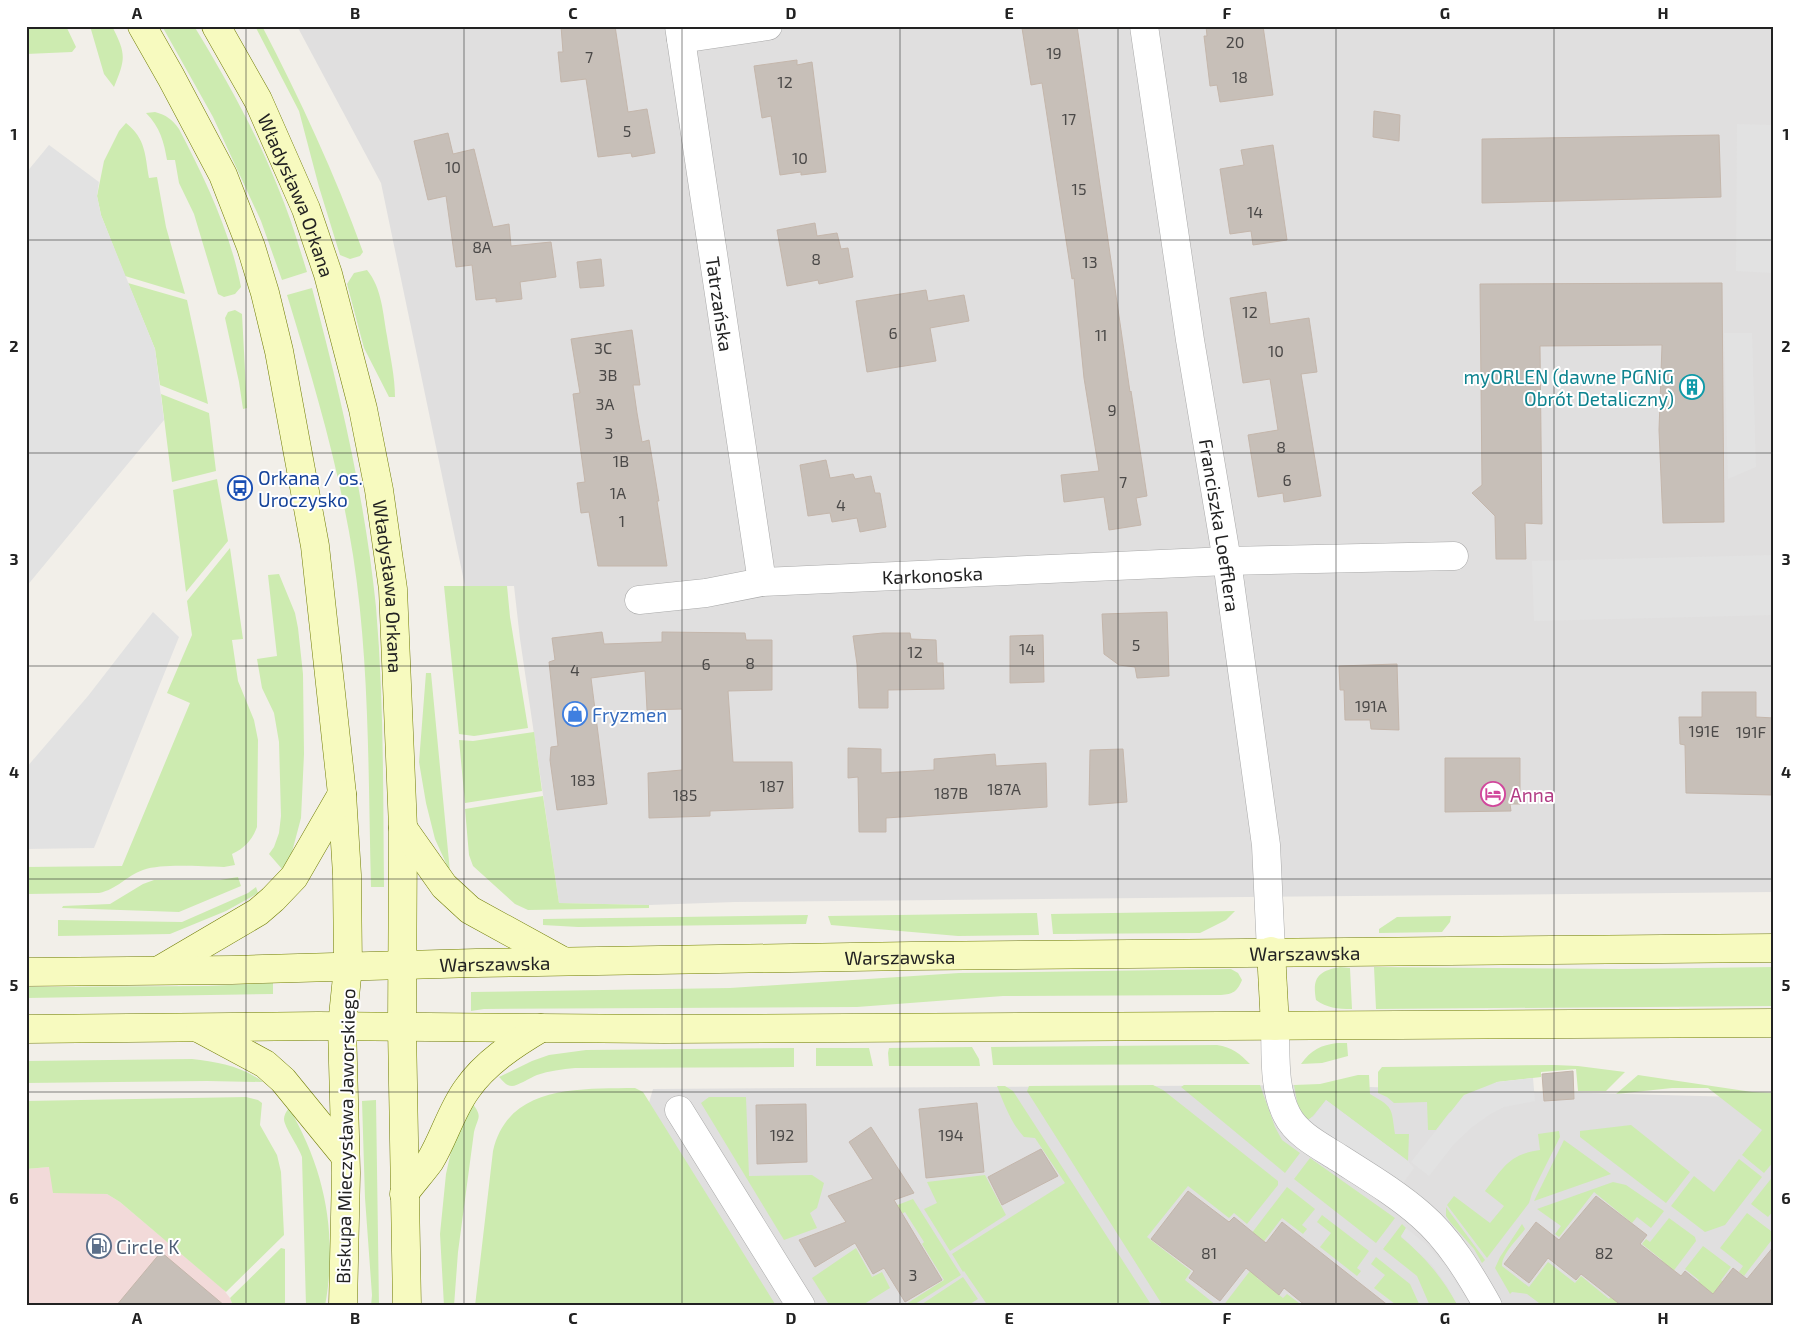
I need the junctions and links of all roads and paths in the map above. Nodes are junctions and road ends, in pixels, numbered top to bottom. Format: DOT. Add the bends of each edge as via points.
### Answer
graph roads {
  1 [pos="142,26"];
  2 [pos="216,26"];
  3 [pos="768,26"];
  4 [pos="1144,26"];
  5 [pos="680,33"];
  6 [pos="1454,556"];
  7 [pos="1227,561"];
  8 [pos="762,582"];
  9 [pos="639,600"];
  10 [pos="342,794"];
  11 [pos="402,828"];
  12 [pos="1774,948"];
  13 [pos="1271,952"];
  14 [pos="564,961"];
  15 [pos="402,966"];
  16 [pos="348,967"];
  17 [pos="159,970"];
  18 [pos="26,972"];
  19 [pos="1774,1023"];
  20 [pos="342,1026"];
  21 [pos="1275,1026"];
  22 [pos="198,1028"];
  23 [pos="402,1028"];
  24 [pos="541,1028"];
  25 [pos="26,1029"];
  26 [pos="679,1110"];
  27 [pos="345,1156"];
  28 [pos="404,1194"];
  29 [pos="343,1306"];
  30 [pos="407,1306"];
  31 [pos="801,1306"];
  32 [pos="1488,1306"];
  1 -- 10 [label="street" via="223,175 265,293 315,546"];
  2 -- 11 [label="street, Władysława Orkana" via="258,100 306,209 328,274 363,409 379,490 392,589"];
  3 -- 5 [label="street"];
  4 -- 7 [label="street, Franciszka Loefflera" via="1190,340"];
  5 -- 8 [label="street, Tatrzańska"];
  6 -- 7 [label="street, Karkonoska"];
  7 -- 8 [label="street, Karkonoska"];
  7 -- 13 [label="street, Franciszka Loefflera" via="1266,846"];
  8 -- 9 [label="street, Karkonoska" via="706,593"];
  10 -- 16 [label="street"];
  10 -- 17 [label="street" via="294,877 273,899 250,917"];
  11 -- 14 [label="street" via="444,886 470,910"];
  11 -- 15 [label="street, Władysława Orkana"];
  12 -- 13 [label="street, Warszawska"];
  13 -- 14 [label="street, Warszawska"];
  13 -- 21 [label="street, Franciszka Loefflera"];
  14 -- 15 [label="street, Warszawska"];
  15 -- 16 [label="street, Warszawska"];
  15 -- 23 [label="street, Władysława Orkana"];
  16 -- 17 [label="street, Warszawska"];
  16 -- 20 [label="street, Biskupa Mieczysława Jaworskiego"];
  17 -- 18 [label="street, Warszawska"];
  19 -- 21 [label="street"];
  20 -- 22 [label="street"];
  20 -- 23 [label="street"];
  20 -- 27 [label="street, Biskupa Mieczysława Jaworskiego"];
  21 -- 24 [label="street"];
  21 -- 32 [label="street" via="1277,1081 1292,1124 1421,1215 1464,1266"];
  22 -- 25 [label="street"];
  22 -- 27 [label="street" via="265,1064 302,1102"];
  23 -- 24 [label="street"];
  23 -- 28 [label="street"];
  24 -- 28 [label="street" via="506,1050 471,1083 452,1113 430,1160"];
  26 -- 31 [label="street"];
  27 -- 29 [label="street, Biskupa Mieczysława Jaworskiego"];
  28 -- 30 [label="street"];
}
